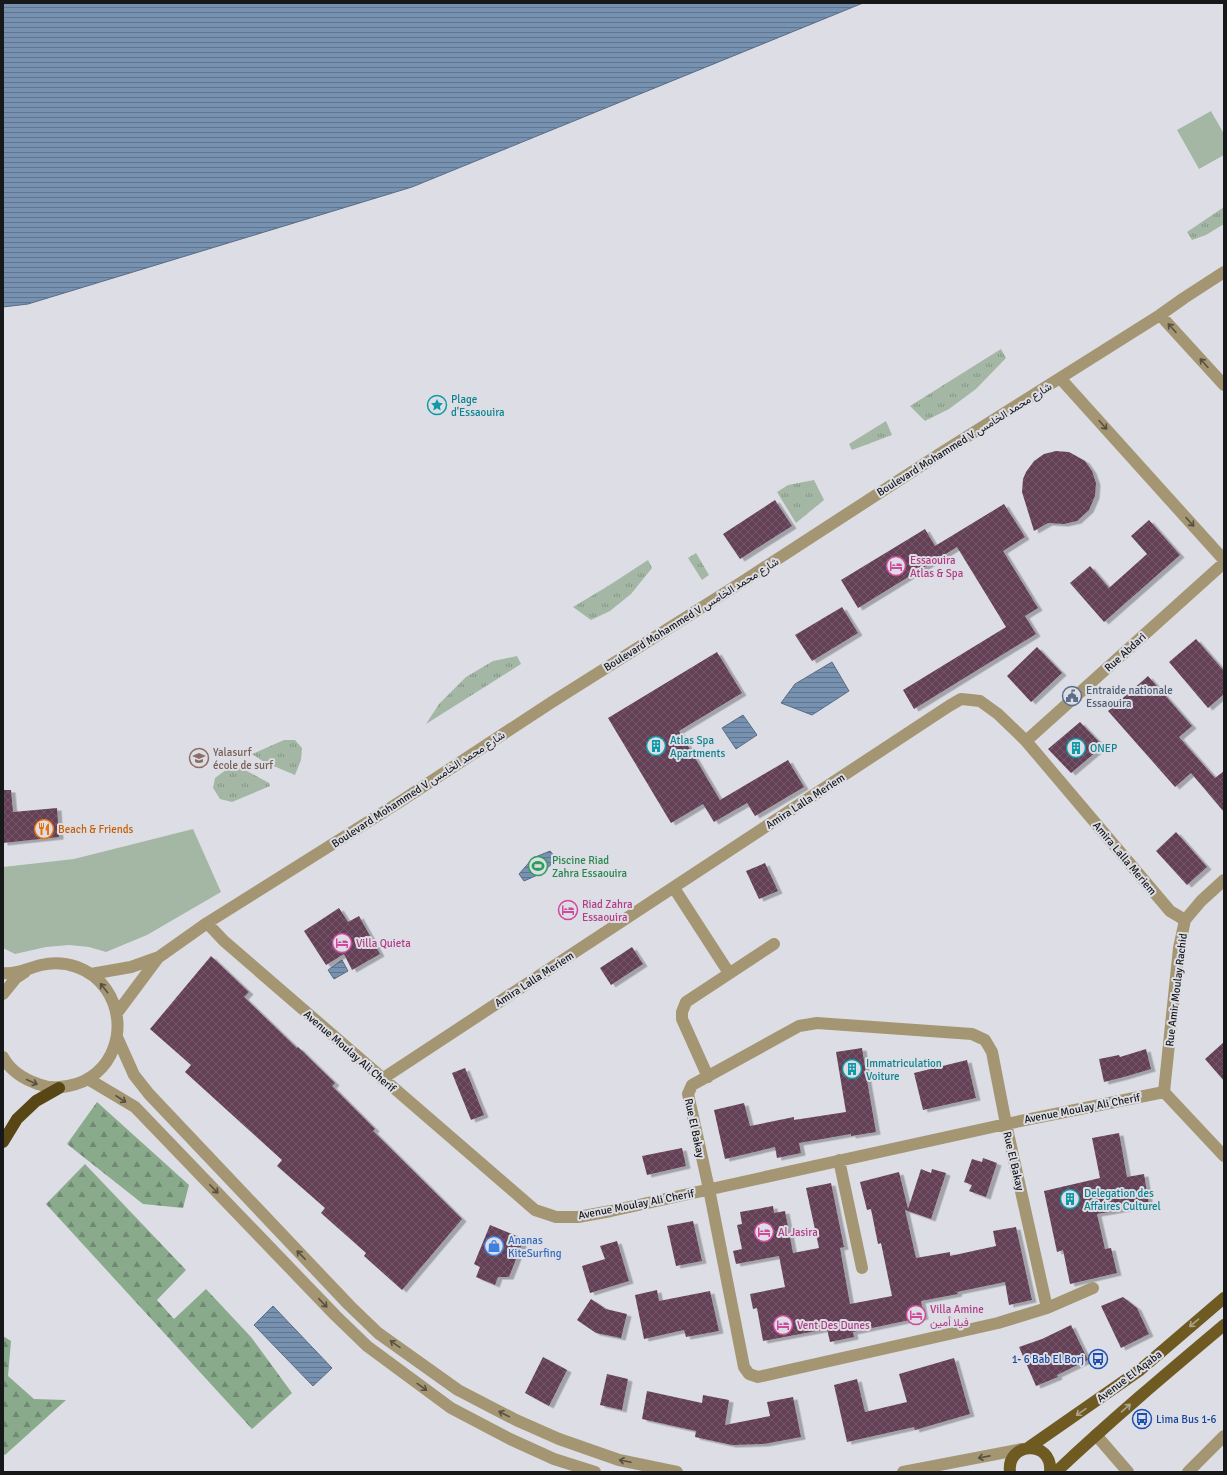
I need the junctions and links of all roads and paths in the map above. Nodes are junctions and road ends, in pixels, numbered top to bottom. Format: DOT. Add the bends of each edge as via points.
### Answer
graph roads {
  1 [pos="1224,272"];
  2 [pos="1160,315"];
  3 [pos="1060,378"];
  4 [pos="1224,385"];
  5 [pos="1224,560"];
  6 [pos="1224,563"];
  7 [pos="1026,741"];
  8 [pos="1224,880"];
  9 [pos="674,888"];
  10 [pos="1184,920"];
  11 [pos="207,924"];
  12 [pos="774,944"];
  13 [pos="159,957"];
  14 [pos="29,969"];
  15 [pos="3,973"];
  16 [pos="729,973"];
  17 [pos="91,974"];
  18 [pos="3,994"];
  19 [pos="117,1013"];
  20 [pos="117,1037"];
  21 [pos="3,1057"];
  22 [pos="708,1077"];
  23 [pos="88,1079"];
  24 [pos="382,1079"];
  25 [pos="59,1088"];
  26 [pos="1164,1092"];
  27 [pos="1006,1124"];
  28 [pos="3,1142"];
  29 [pos="1224,1156"];
  30 [pos="839,1160"];
  31 [pos="709,1190"];
  32 [pos="862,1268"];
  33 [pos="1093,1288"];
  34 [pos="1224,1298"];
  35 [pos="1048,1308"];
  36 [pos="1224,1325"];
  37 [pos="1096,1435"];
  38 [pos="1224,1436"];
  39 [pos="1025,1449"];
  40 [pos="595,1472"];
  41 [pos="677,1472"];
  42 [pos="903,1472"];
  43 [pos="1010,1472"];
  44 [pos="1050,1472"];
  45 [pos="1056,1472"];
  46 [pos="1128,1472"];
  47 [pos="1188,1472"];
  1 -- 2 [label="street, Boulevard Mohammed V شارع محمد الخامس"];
  2 -- 3 [label="street, Boulevard Mohammed V شارع محمد الخامس"];
  4 -- 2 [label="street, one-way"];
  3 -- 5 [label="street, one-way"];
  3 -- 11 [label="street, Boulevard Mohammed V شارع محمد الخامس"];
  6 -- 7 [label="street, Rue Abdari"];
  7 -- 9 [label="street, Amira Lalla Meriem" via="998,714 980,701 961,699"];
  7 -- 10 [label="street, Amira Lalla Meriem" via="1170,910"];
  8 -- 10 [label="street, Rue Amir Moulay Rachid"];
  9 -- 16 [label="street"];
  9 -- 24 [label="street, Amira Lalla Meriem"];
  10 -- 26 [label="street, Rue Amir Moulay Rachid"];
  11 -- 13 [label="street, Boulevard Mohammed V شارع محمد الخامس"];
  11 -- 24 [label="street, Avenue Moulay Ali Cherif"];
  12 -- 16 [label="street"];
  13 -- 17 [label="street" via="131,967"];
  13 -- 19 [label="street"];
  14 -- 15 [label="street"];
  14 -- 17 [label="street" via="54,963 67,964"];
  14 -- 18 [label="street" via="16,978"];
  16 -- 22 [label="street" via="686,1002 682,1012 682,1019"];
  19 -- 17 [label="street, one-way" via="112,998 103,984"];
  19 -- 20 [label="street"];
  20 -- 23 [label="street" via="112,1054"];
  41 -- 20 [label="street, one-way" via="619,1460 516,1420 458,1390 378,1333 154,1099 134,1074"];
  21 -- 25 [label="street, one-way" via="16,1073 29,1081"];
  22 -- 27 [label="street, Rue El Bakay" via="799,1026 817,1023 972,1034 985,1040 992,1052"];
  22 -- 31 [label="street, Rue El Bakay" via="692,1085 688,1094"];
  23 -- 25 [label="street"];
  23 -- 40 [label="street, one-way" via="135,1107 335,1316 367,1346 451,1408 554,1459"];
  24 -- 31 [label="street, Avenue Moulay Ali Cherif" via="535,1210 556,1217 578,1217"];
  25 -- 28 [label="highway" via="36,1101 17,1119"];
  26 -- 27 [label="street, Avenue Moulay Ali Cherif"];
  26 -- 29 [label="street"];
  27 -- 30 [label="street, Avenue Moulay Ali Cherif"];
  27 -- 35 [label="street, Rue El Bakay"];
  30 -- 31 [label="street, Avenue Moulay Ali Cherif"];
  30 -- 32 [label="street"];
  31 -- 35 [label="street, Rue El Bakay" via="744,1366 749,1374 758,1377 998,1323"];
  33 -- 35 [label="street, Rue El Bakay"];
  34 -- 39 [label="main road, Avenue El Aqaba, one-way" via="1140,1370"];
  37 -- 36 [label="main road, Avenue El Aqaba, one-way"];
  37 -- 45 [label="main road, Avenue El Aqaba"];
  37 -- 46 [label="street"];
  38 -- 47 [label="street"];
  39 -- 42 [label="street, one-way"];
  39 -- 43 [label="main road, Avenue El Aqaba" via="1013,1457"];
  39 -- 44 [label="main road" via="1041,1451 1046,1455"];
}
